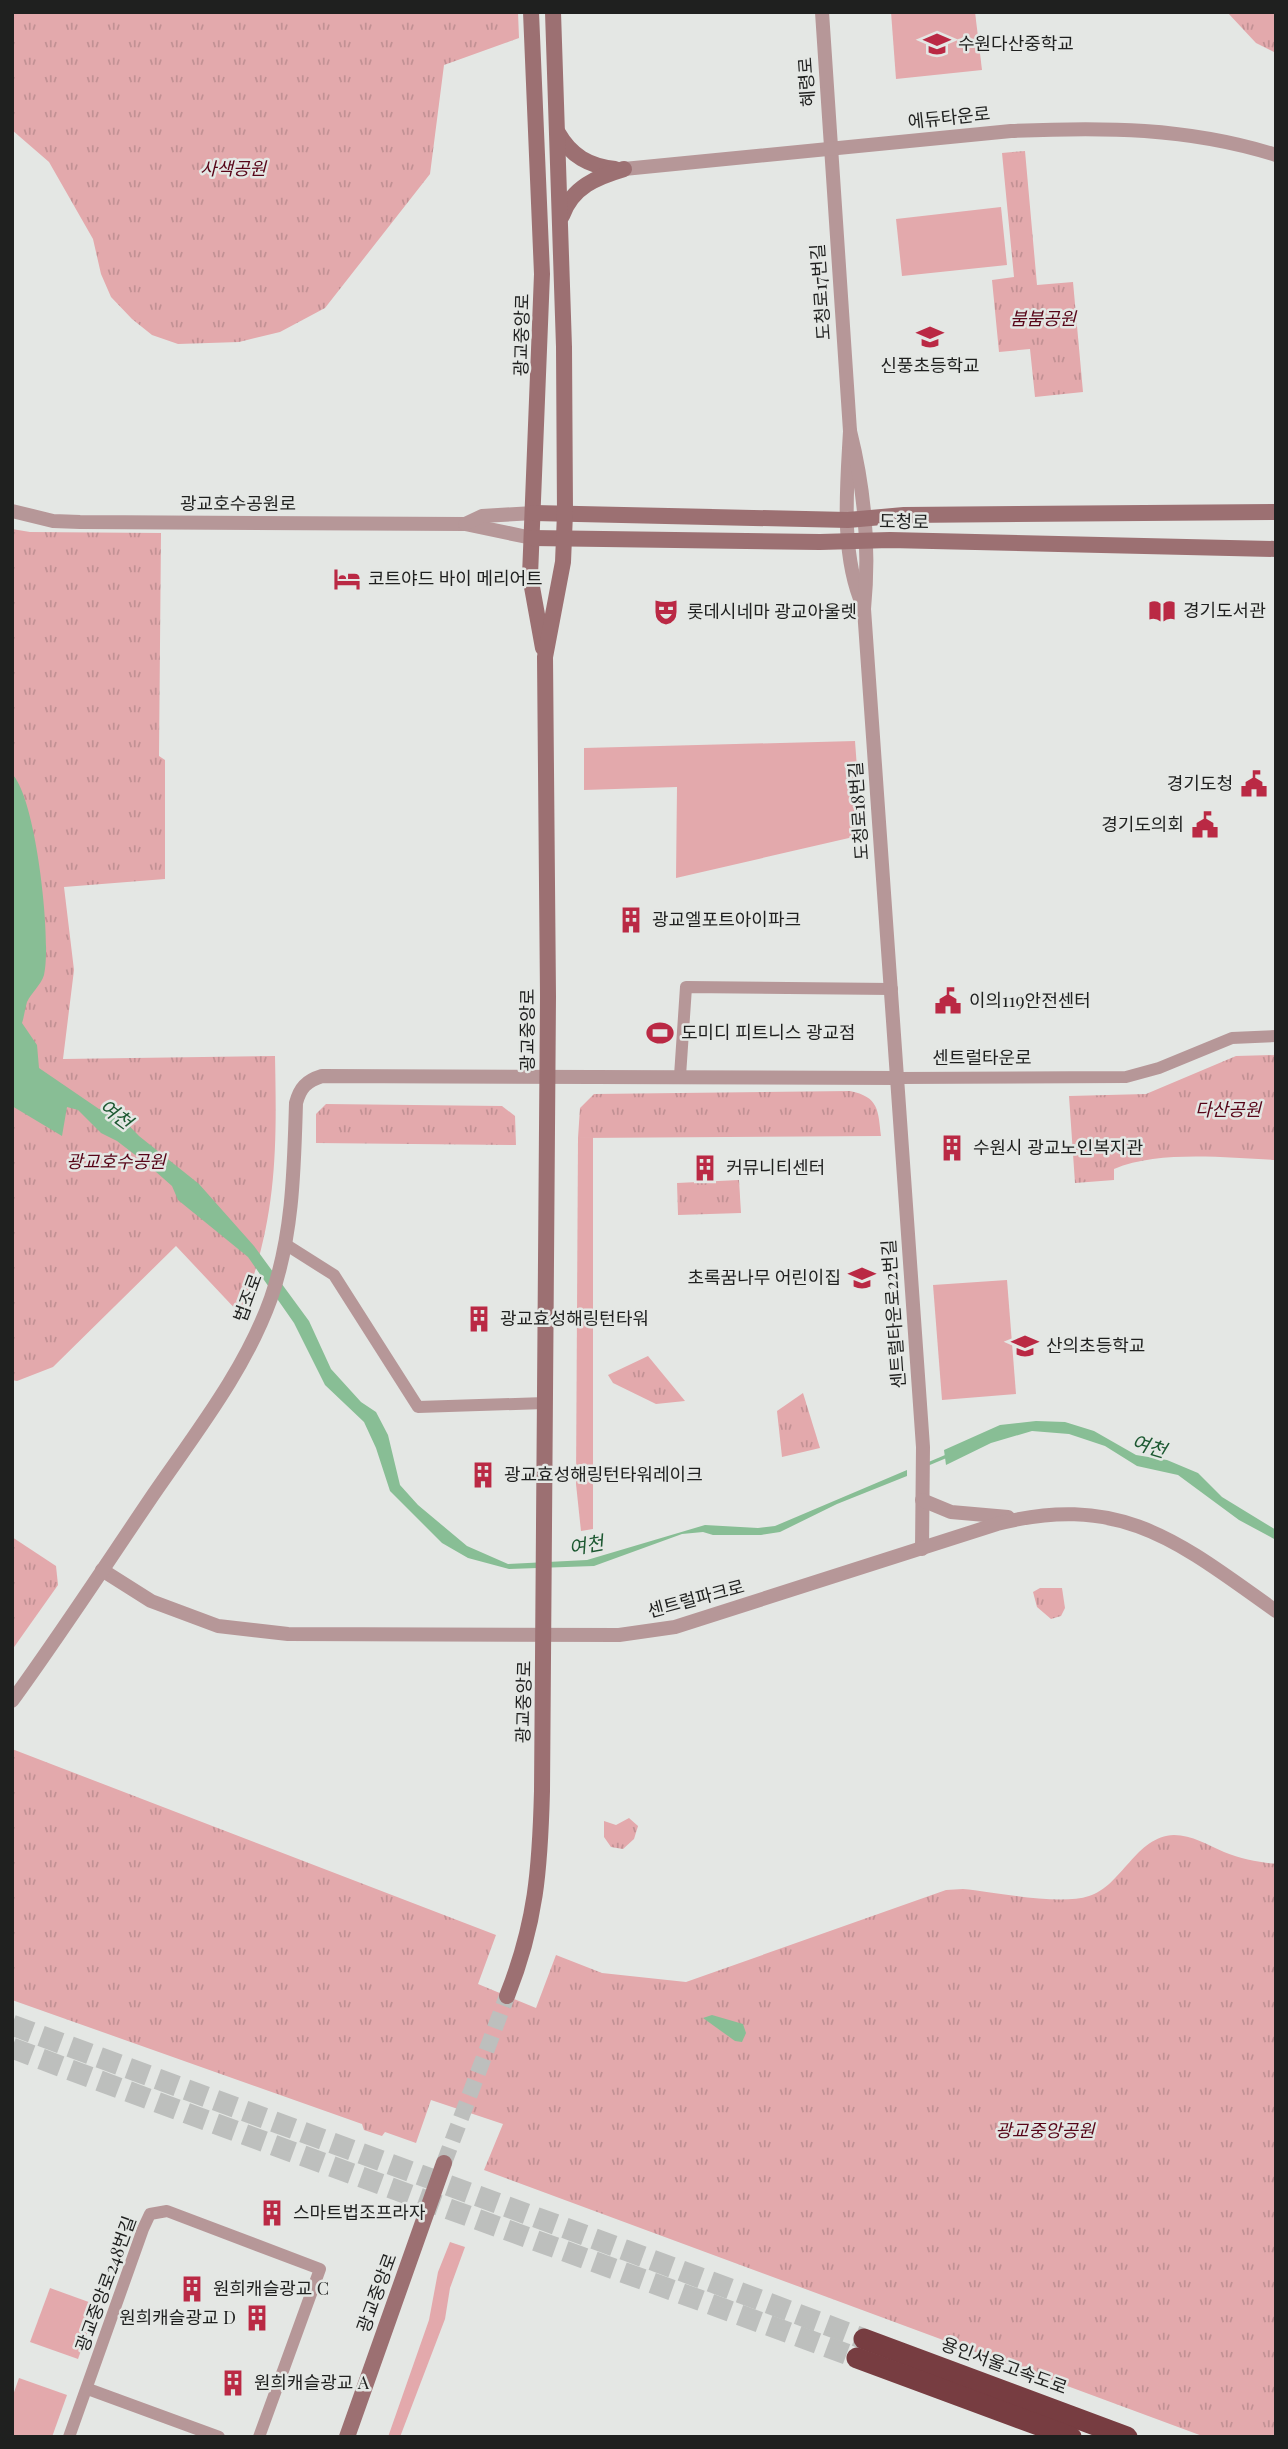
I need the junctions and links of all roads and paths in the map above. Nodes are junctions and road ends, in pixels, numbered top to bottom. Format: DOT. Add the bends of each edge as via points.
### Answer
graph roads {
  1 [pos="531,12"];
  2 [pos="553,12"];
  3 [pos="822,12"];
  4 [pos="557,131"];
  5 [pos="831,150"];
  6 [pos="1276,155"];
  7 [pos="624,169"];
  8 [pos="560,221"];
  9 [pos="850,431"];
  10 [pos="12,512"];
  11 [pos="1276,512"];
  12 [pos="534,513"];
  13 [pos="565,513"];
  14 [pos="866,519"];
  15 [pos="848,520"];
  16 [pos="465,524"];
  17 [pos="564,537"];
  18 [pos="533,538"];
  19 [pos="849,540"];
  20 [pos="868,541"];
  21 [pos="1276,549"];
  22 [pos="864,609"];
  23 [pos="545,657"];
  24 [pos="892,989"];
  25 [pos="1276,1036"];
  26 [pos="547,1075"];
  27 [pos="680,1076"];
  28 [pos="899,1078"];
  29 [pos="285,1248"];
  30 [pos="545,1403"];
  31 [pos="922,1499"];
  32 [pos="1023,1518"];
  33 [pos="922,1549"];
  34 [pos="102,1570"];
  35 [pos="1276,1611"];
  36 [pos="544,1633"];
  37 [pos="12,1701"];
  38 [pos="507,1996"];
  39 [pos="444,2163"];
  40 [pos="88,2389"];
  41 [pos="69,2437"];
  42 [pos="219,2437"];
  43 [pos="259,2437"];
  44 [pos="347,2437"];
  45 [pos="1071,2437"];
  46 [pos="1127,2437"];
  1 -- 12 [label="main road, 광교중앙로" via="542,274"];
  2 -- 4 [label="main road, 광교중앙로"];
  3 -- 5 [label="street, 혜령로"];
  4 -- 7 [label="main road" via="566,147 583,161"];
  4 -- 8 [label="main road, 광교중앙로"];
  5 -- 6 [label="street, 에듀타운로" via="1072,128 1161,130"];
  5 -- 7 [label="street, 에듀타운로"];
  5 -- 9 [label="street, 도청로17번길"];
  7 -- 8 [label="main road" via="581,188 566,203"];
  8 -- 13 [label="main road, 광교중앙로"];
  9 -- 14 [label="street, 도청로17번길"];
  9 -- 15 [label="street, 도청로17번길"];
  10 -- 16 [label="street, 광교호수공원로" via="80,523"];
  11 -- 14 [label="main road, 도청로"];
  12 -- 13 [label="main road, 도청로"];
  12 -- 16 [label="street, 광교호수공원로" via="482,516"];
  12 -- 18 [label="main road, 광교중앙로"];
  13 -- 15 [label="main road, 도청로"];
  13 -- 17 [label="main road, 광교중앙로"];
  14 -- 15 [label="main road, 도청로"];
  14 -- 20 [label="street, 도청로17번길"];
  15 -- 19 [label="street, 도청로17번길"];
  16 -- 18 [label="street, 광교호수공원로"];
  17 -- 18 [label="main road, 도청로"];
  17 -- 19 [label="main road, 도청로"];
  17 -- 23 [label="main road, 광교중앙로"];
  18 -- 23 [label="main road, 광교중앙로" via="530,576"];
  19 -- 20 [label="main road, 도청로"];
  19 -- 22 [label="street, 도청로17번길" via="854,586"];
  20 -- 21 [label="main road, 도청로"];
  20 -- 22 [label="street, 도청로18번길"];
  22 -- 24 [label="street, 도청로18번길"];
  23 -- 26 [label="main road, 광교중앙로"];
  24 -- 27 [label="street" via="686,987"];
  24 -- 28 [label="street, 도청로18번길"];
  25 -- 28 [label="street, 센트럴타운로" via="1232,1038 1126,1077"];
  26 -- 27 [label="street, 센트럴타운로"];
  26 -- 29 [label="street, 법조로" via="321,1076 310,1080 296,1103"];
  26 -- 30 [label="main road, 광교중앙로"];
  27 -- 28 [label="street, 센트럴타운로"];
  28 -- 31 [label="street, 센트럴타운로22번길" via="923,1447"];
  29 -- 30 [label="street" via="334,1275 418,1407"];
  29 -- 34 [label="street, 법조로" via="251,1346"];
  30 -- 36 [label="main road, 광교중앙로"];
  31 -- 32 [label="street" via="951,1512"];
  31 -- 33 [label="street, 센트럴타운로22번길"];
  32 -- 33 [label="street, 센트럴파크로"];
  32 -- 35 [label="street, 센트럴파크로" via="1100,1517 1150,1530 1187,1548"];
  33 -- 36 [label="street, 센트럴파크로" via="668,1629"];
  34 -- 36 [label="street, 센트럴파크로" via="151,1601 218,1626 288,1634"];
  34 -- 37 [label="street, 법조로"];
  36 -- 38 [label="main road, 광교중앙로" via="539,1881 525,1949"];
  39 -- 44 [label="main road, 광교중앙로"];
  40 -- 41 [label="street, 광교중앙로248번길"];
  40 -- 42 [label="street"];
  40 -- 43 [label="street, 광교중앙로248번길" via="143,2229 150,2214 167,2211 320,2269"];
  45 -- 46 [label="highway, 용인서울고속도로" via="860,2348"];
}
